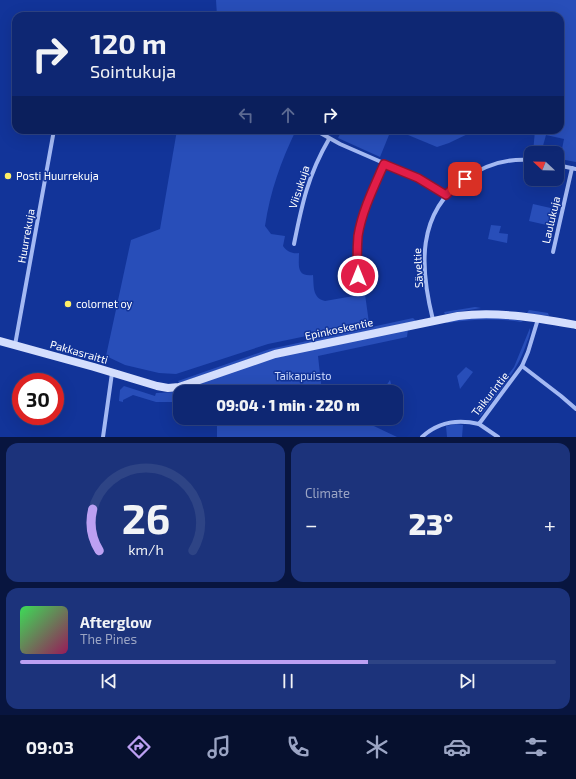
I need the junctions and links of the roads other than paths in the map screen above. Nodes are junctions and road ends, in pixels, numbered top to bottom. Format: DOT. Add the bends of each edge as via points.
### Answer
graph roads {
  1 [pos="53,134"];
  2 [pos="321,134"];
  3 [pos="329,139"];
  4 [pos="524,160"];
  5 [pos="384,164"];
  6 [pos="564,167"];
  7 [pos="574,169"];
  8 [pos="446,195"];
  9 [pos="294,244"];
  10 [pos="553,252"];
  11 [pos="358,285"];
  12 [pos="538,318"];
  13 [pos="433,320"];
  14 [pos="576,326"];
  15 [pos="0,341"];
  16 [pos="15,345"];
  17 [pos="522,366"];
  18 [pos="112,372"];
  19 [pos="576,409"];
  20 [pos="479,424"];
  21 [pos="103,437"];
  22 [pos="422,437"];
  23 [pos="498,437"];
  1 -- 16 [label="street, Huurrekuja"];
  2 -- 3 [label="street"];
  3 -- 5 [label="street"];
  3 -- 9 [label="street, Viisukuja" via="308,185"];
  4 -- 8 [label="street, Säveltie" via="487,166 475,171"];
  5 -- 8 [label="street" via="418,178"];
  5 -- 11 [label="street" via="361,224 358,244"];
  6 -- 7 [label="street"];
  7 -- 10 [label="street, Laulukuja"];
  8 -- 13 [label="street, Säveltie" via="430,223 424,249 424,266"];
  12 -- 13 [label="street, Epinkoskentie" via="485,313"];
  12 -- 14 [label="street, Epinkoskentie"];
  12 -- 17 [label="street, Taikurintie"];
  13 -- 18 [label="street, Epinkoskentie" via="270,355 175,388 157,386"];
  15 -- 16 [label="street, Pakkasraitti"];
  16 -- 18 [label="street, Pakkasraitti"];
  17 -- 19 [label="street"];
  17 -- 20 [label="street, Taikurintie"];
  18 -- 21 [label="street, Pakkasraitti"];
  20 -- 22 [label="street, Taikurintie" via="450,422 434,428"];
  20 -- 23 [label="street"];
}
